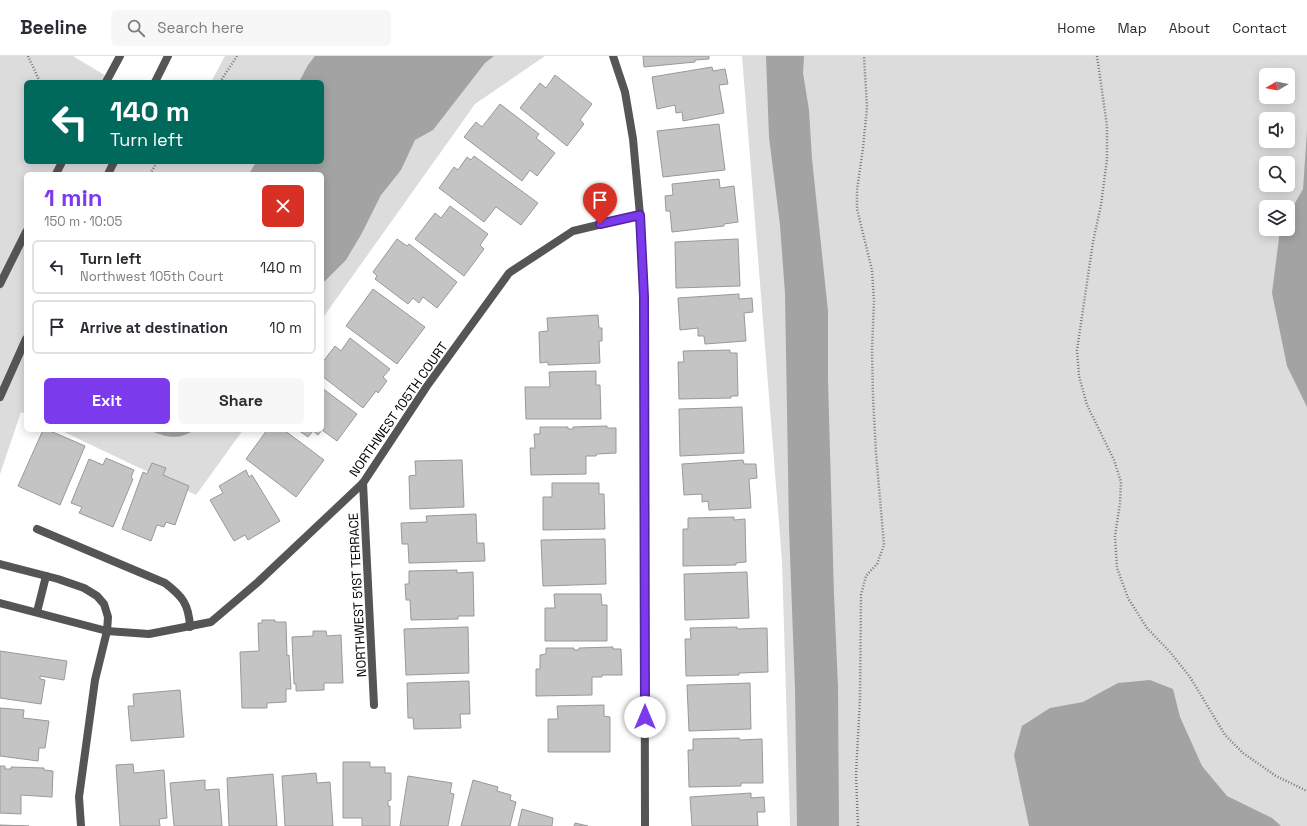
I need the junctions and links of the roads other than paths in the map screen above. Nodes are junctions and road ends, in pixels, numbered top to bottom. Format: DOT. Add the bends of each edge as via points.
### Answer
graph roads {
  1 [pos="120,56"];
  2 [pos="168,56"];
  3 [pos="613,56"];
  4 [pos="107,80"];
  5 [pos="156,80"];
  6 [pos="640,215"];
  7 [pos="24,236"];
  8 [pos="0,284"];
  9 [pos="24,343"];
  10 [pos="0,397"];
  11 [pos="363,483"];
  12 [pos="37,529"];
  13 [pos="0,564"];
  14 [pos="46,576"];
  15 [pos="0,603"];
  16 [pos="37,612"];
  17 [pos="190,627"];
  18 [pos="107,631"];
  19 [pos="374,705"];
  20 [pos="81,826"];
  21 [pos="645,826"];
  1 -- 4 [label="street"];
  2 -- 5 [label="street"];
  3 -- 6 [label="street" via="625,92 632,131"];
  6 -- 11 [label="street, NORTHWEST 105TH COURT" via="573,230 509,273 427,386"];
  6 -- 21 [label="street" via="644,297"];
  7 -- 8 [label="street"];
  9 -- 10 [label="street"];
  11 -- 17 [label="street, NORTHWEST 105TH COURT" via="258,582 211,622"];
  11 -- 19 [label="street, NORTHWEST 51ST TERRACE"];
  12 -- 17 [label="street" via="165,583 180,594 189,613"];
  13 -- 14 [label="street"];
  14 -- 16 [label="street"];
  14 -- 18 [label="street" via="84,588 97,596 104,604 108,617"];
  15 -- 16 [label="street, NORTHWEST 105TH COURT"];
  16 -- 18 [label="street, NORTHWEST 105TH COURT"];
  17 -- 18 [label="street, NORTHWEST 105TH COURT" via="149,634"];
  18 -- 20 [label="street" via="94,680 79,797"];
}
